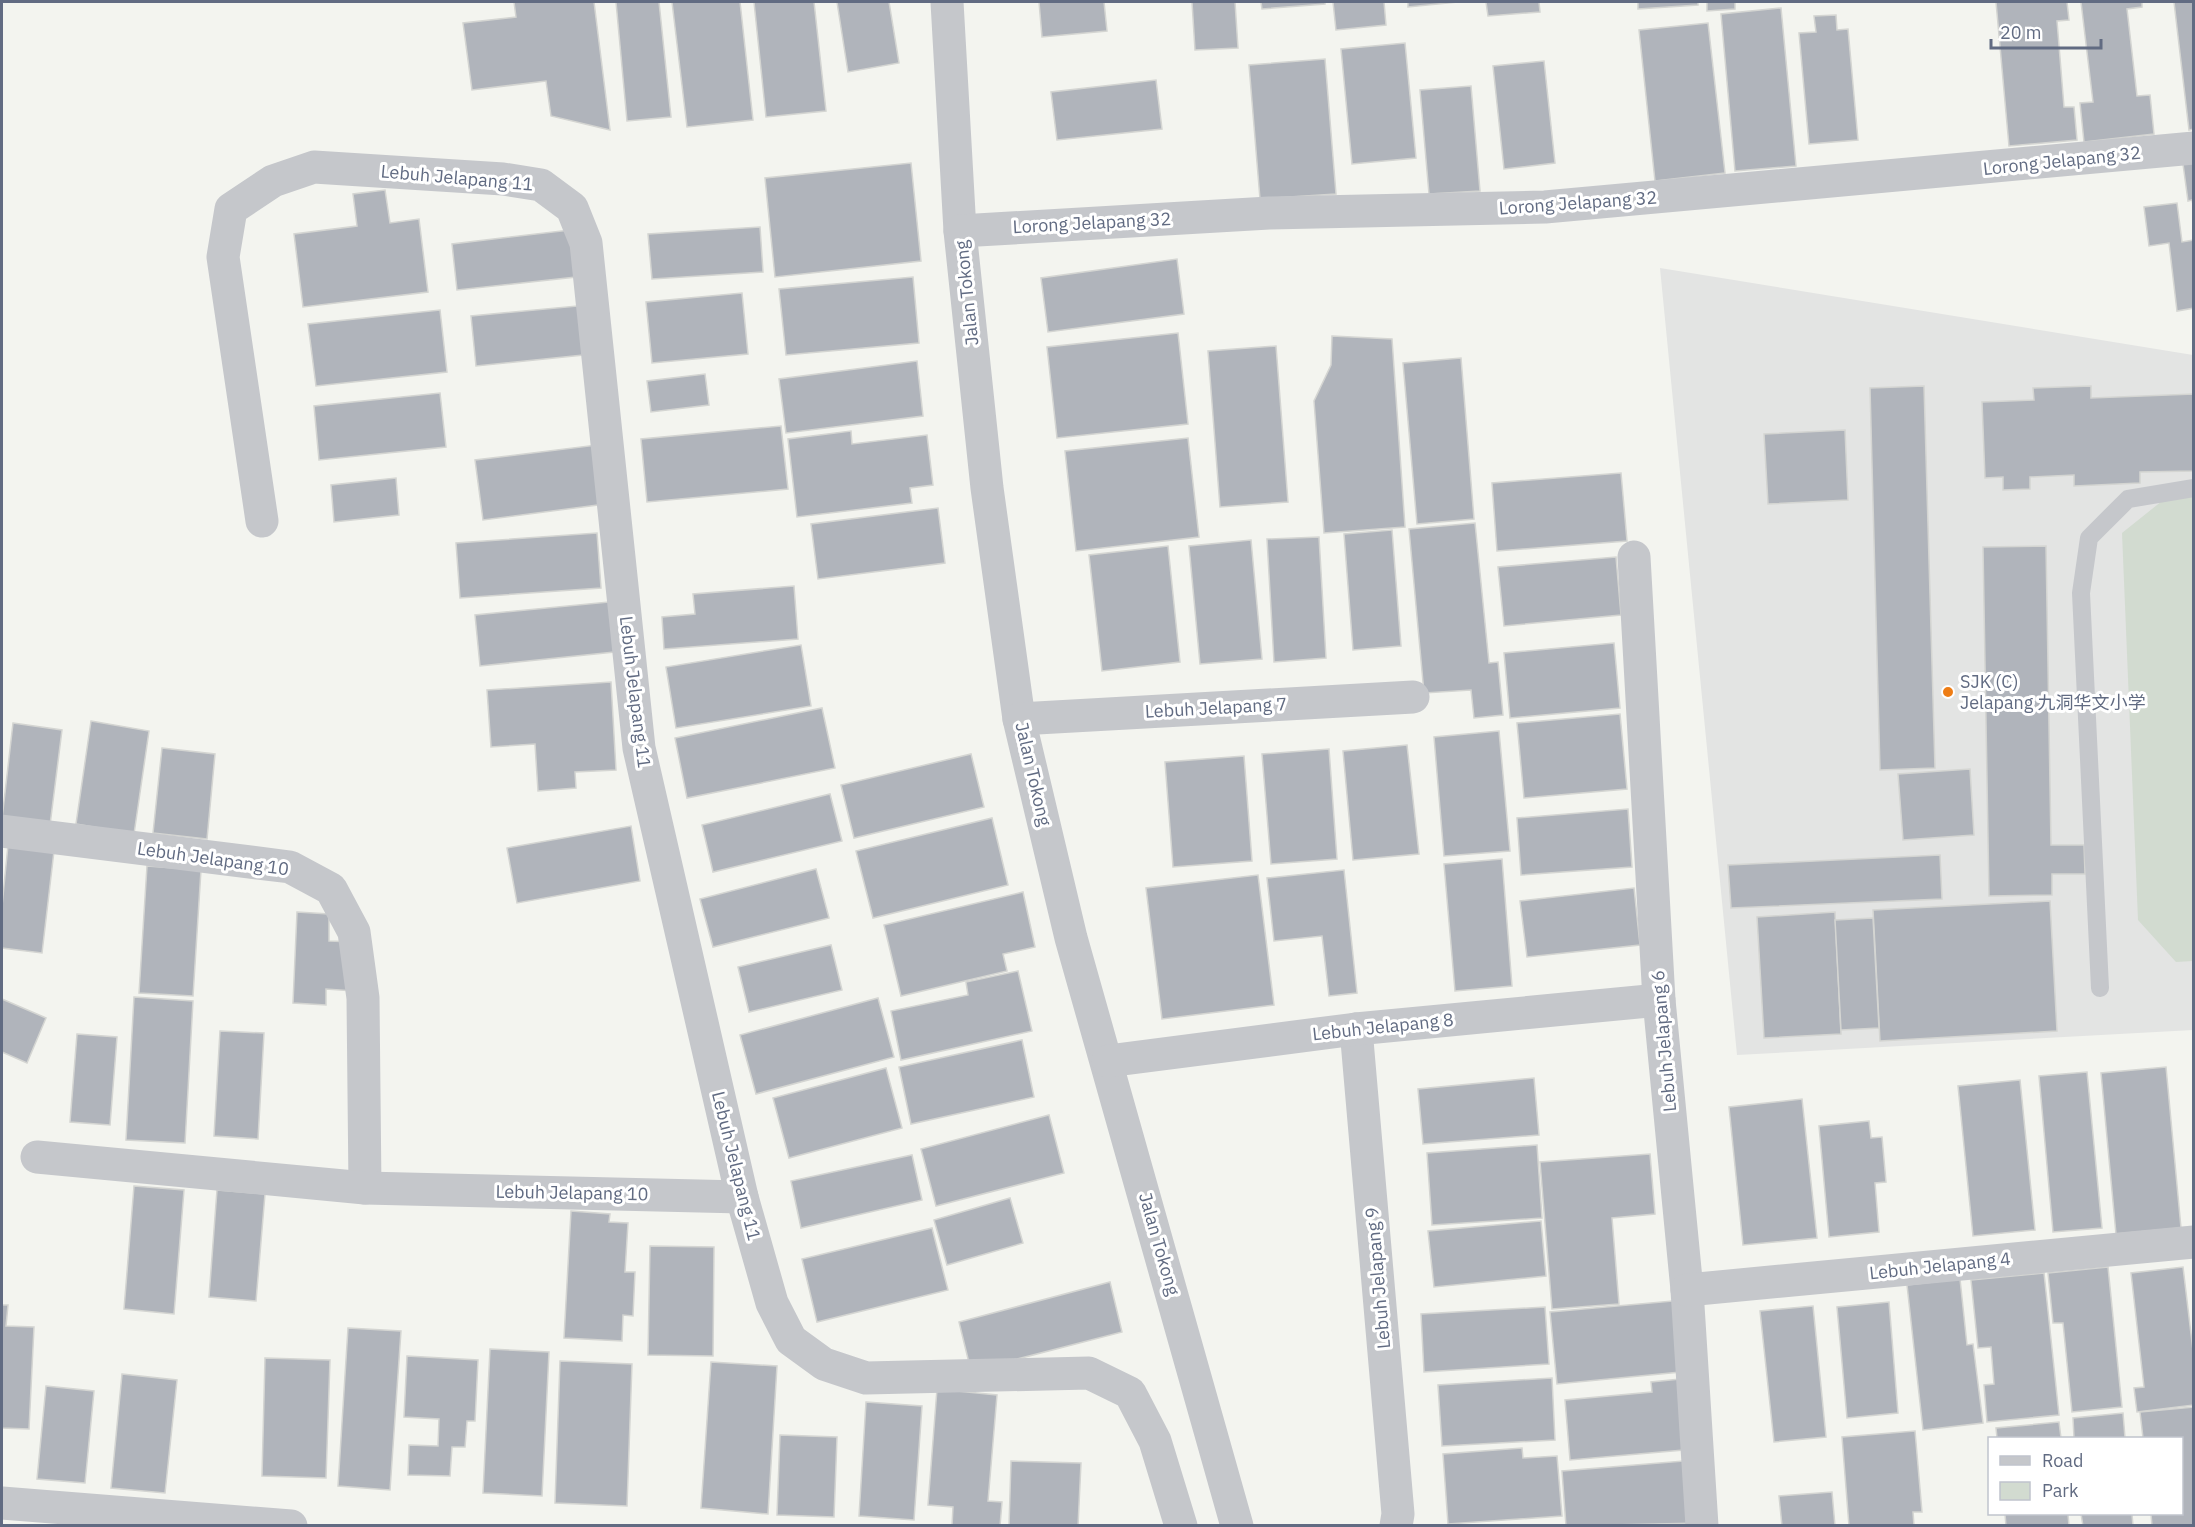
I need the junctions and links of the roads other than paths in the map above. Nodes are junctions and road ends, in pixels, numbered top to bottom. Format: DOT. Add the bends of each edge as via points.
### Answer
graph roads {
  1 [pos="947,2"];
  2 [pos="2193,148"];
  3 [pos="960,231"];
  4 [pos="2193,488"];
  5 [pos="262,521"];
  6 [pos="1634,557"];
  7 [pos="1413,697"];
  8 [pos="1019,719"];
  9 [pos="2,831"];
  10 [pos="2100,987"];
  11 [pos="1659,1000"];
  12 [pos="1356,1029"];
  13 [pos="1108,1061"];
  14 [pos="37,1157"];
  15 [pos="365,1188"];
  16 [pos="742,1197"];
  17 [pos="2193,1242"];
  18 [pos="1687,1290"];
  19 [pos="2,1503"];
  20 [pos="291,1526"];
  21 [pos="1181,1526"];
  22 [pos="1238,1526"];
  23 [pos="1396,1526"];
  24 [pos="1702,1526"];
  1 -- 3 [label="street, Jalan Tokong"];
  2 -- 3 [label="street, Lorong Jelapang 32" via="1545,207 1269,213"];
  3 -- 8 [label="street, Jalan Tokong" via="987,488"];
  4 -- 10 [label="lane" via="2128,499 2089,538 2081,593"];
  5 -- 16 [label="street, Lebuh Jelapang 11" via="224,257 231,209 273,181 314,167 541,185 572,208 586,243 639,748"];
  6 -- 11 [label="street, Lebuh Jelapang 6"];
  7 -- 8 [label="street, Lebuh Jelapang 7"];
  8 -- 13 [label="street, Jalan Tokong" via="1071,938"];
  9 -- 15 [label="street, Lebuh Jelapang 10" via="290,867 331,889 354,932 363,998"];
  11 -- 12 [label="street, Lebuh Jelapang 8"];
  11 -- 18 [label="street, Lebuh Jelapang 6"];
  12 -- 13 [label="street, Lebuh Jelapang 8"];
  12 -- 23 [label="street, Lebuh Jelapang 9"];
  13 -- 22 [label="street, Jalan Tokong"];
  14 -- 15 [label="street, Lebuh Jelapang 10"];
  15 -- 16 [label="street, Lebuh Jelapang 10"];
  16 -- 21 [label="street, Lebuh Jelapang 11" via="772,1303 791,1340 824,1365 866,1378 1089,1373 1130,1393 1155,1441"];
  17 -- 18 [label="street, Lebuh Jelapang 4"];
  18 -- 24 [label="street, Lebuh Jelapang 6"];
  19 -- 20 [label="street"];
}
